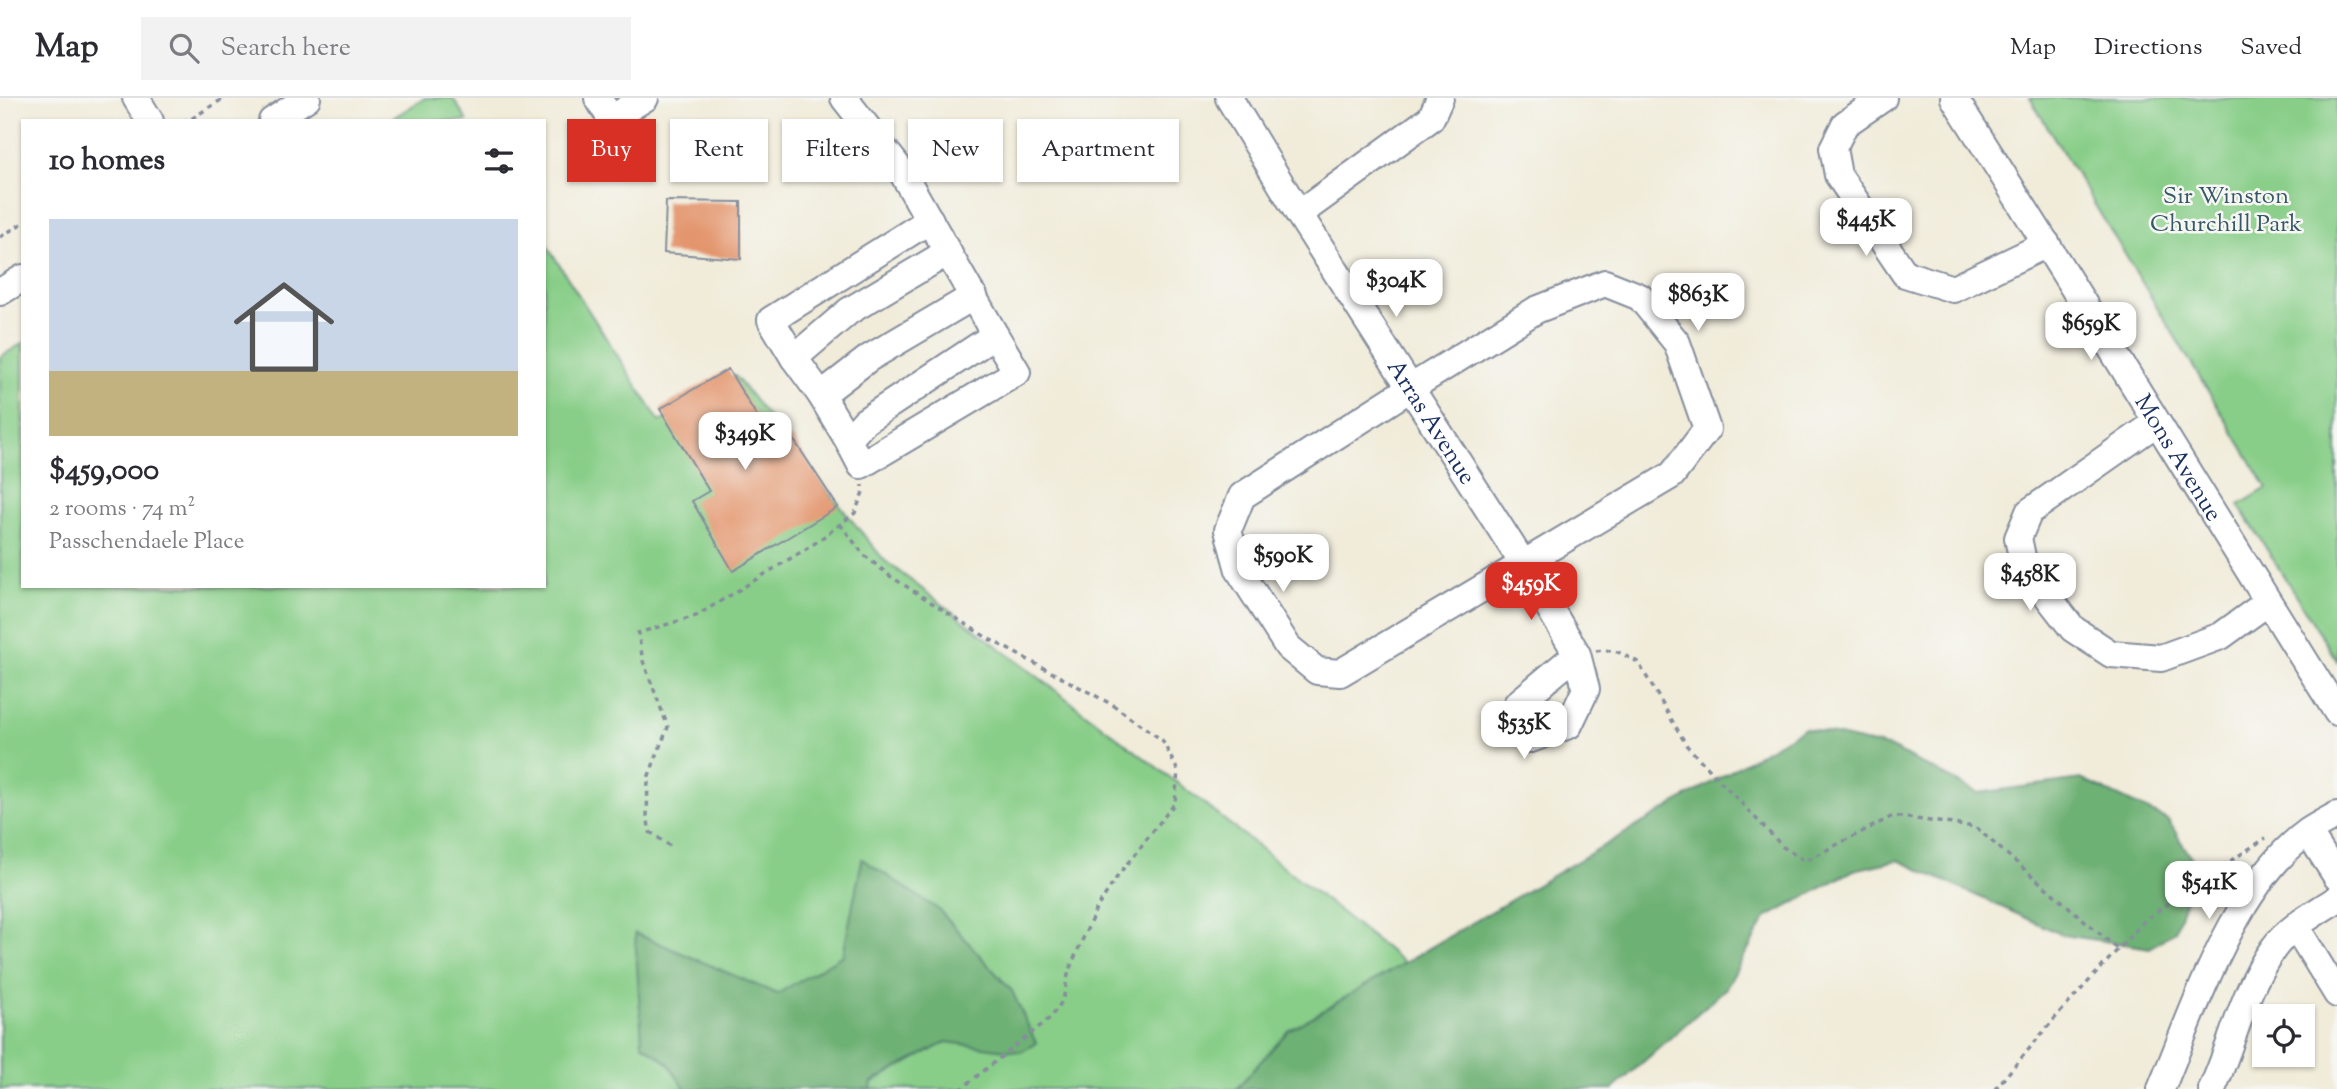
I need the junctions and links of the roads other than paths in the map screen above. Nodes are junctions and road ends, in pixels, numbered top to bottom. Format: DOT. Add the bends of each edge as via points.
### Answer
graph roads {
  1 [pos="136,98"];
  2 [pos="307,98"];
  3 [pos="598,98"];
  4 [pos="645,98"];
  5 [pos="844,98"];
  6 [pos="1228,98"];
  7 [pos="1440,98"];
  8 [pos="1883,98"];
  9 [pos="1954,98"];
  10 [pos="149,119"];
  11 [pos="275,119"];
  12 [pos="1299,214"];
  13 [pos="930,220"];
  14 [pos="2047,244"];
  15 [pos="948,252"];
  16 [pos="21,279"];
  17 [pos="0,292"];
  18 [pos="974,296"];
  19 [pos="995,335"];
  20 [pos="794,358"];
  21 [pos="1412,387"];
  22 [pos="821,396"];
  23 [pos="2156,423"];
  24 [pos="848,440"];
  25 [pos="1524,565"];
  26 [pos="2268,602"];
  27 [pos="1577,654"];
  28 [pos="2337,712"];
  29 [pos="2337,814"];
  30 [pos="2308,832"];
  31 [pos="2337,877"];
  32 [pos="2337,900"];
  33 [pos="2296,927"];
  34 [pos="2337,994"];
  35 [pos="2161,1089"];
  36 [pos="2212,1089"];
  1 -- 10 [label="street"];
  2 -- 11 [label="street"];
  3 -- 4 [label="street" via="611,119"];
  5 -- 13 [label="street" via="902,172"];
  6 -- 12 [label="street, Arras Avenue"];
  7 -- 12 [label="street" via="1432,118"];
  8 -- 14 [label="street" via="1845,124 1833,148 1838,175 1905,274 1953,289"];
  9 -- 14 [label="street, Mons Avenue"];
  12 -- 21 [label="street, Arras Avenue"];
  13 -- 15 [label="street"];
  13 -- 20 [label="street" via="839,268 771,320"];
  14 -- 23 [label="street, Mons Avenue"];
  15 -- 18 [label="street"];
  15 -- 20 [label="street" via="849,311"];
  16 -- 17 [label="street"];
  18 -- 19 [label="street"];
  18 -- 22 [label="street" via="869,358"];
  19 -- 24 [label="street" via="865,421"];
  19 -- 24 [label="street" via="1017,372 862,465"];
  20 -- 22 [label="street"];
  21 -- 25 [label="street, Arras Avenue"];
  21 -- 25 [label="street" via="1536,310 1605,283 1640,297 1677,343 1707,429 1672,475"];
  21 -- 25 [label="street" via="1242,496 1228,530 1239,570 1288,646 1317,671 1340,673"];
  22 -- 24 [label="street"];
  23 -- 26 [label="street, Mons Avenue"];
  23 -- 26 [label="street" via="2028,512 2018,538 2024,566 2073,629 2111,653 2161,658 2221,636"];
  25 -- 27 [label="street, Arras Avenue"];
  26 -- 28 [label="street, Mons Avenue"];
  29 -- 30 [label="street"];
  30 -- 31 [label="street"];
  30 -- 35 [label="street" via="2256,887 2219,951"];
  32 -- 33 [label="street"];
  33 -- 34 [label="street"];
  33 -- 36 [label="street" via="2274,948 2249,991"];
}
